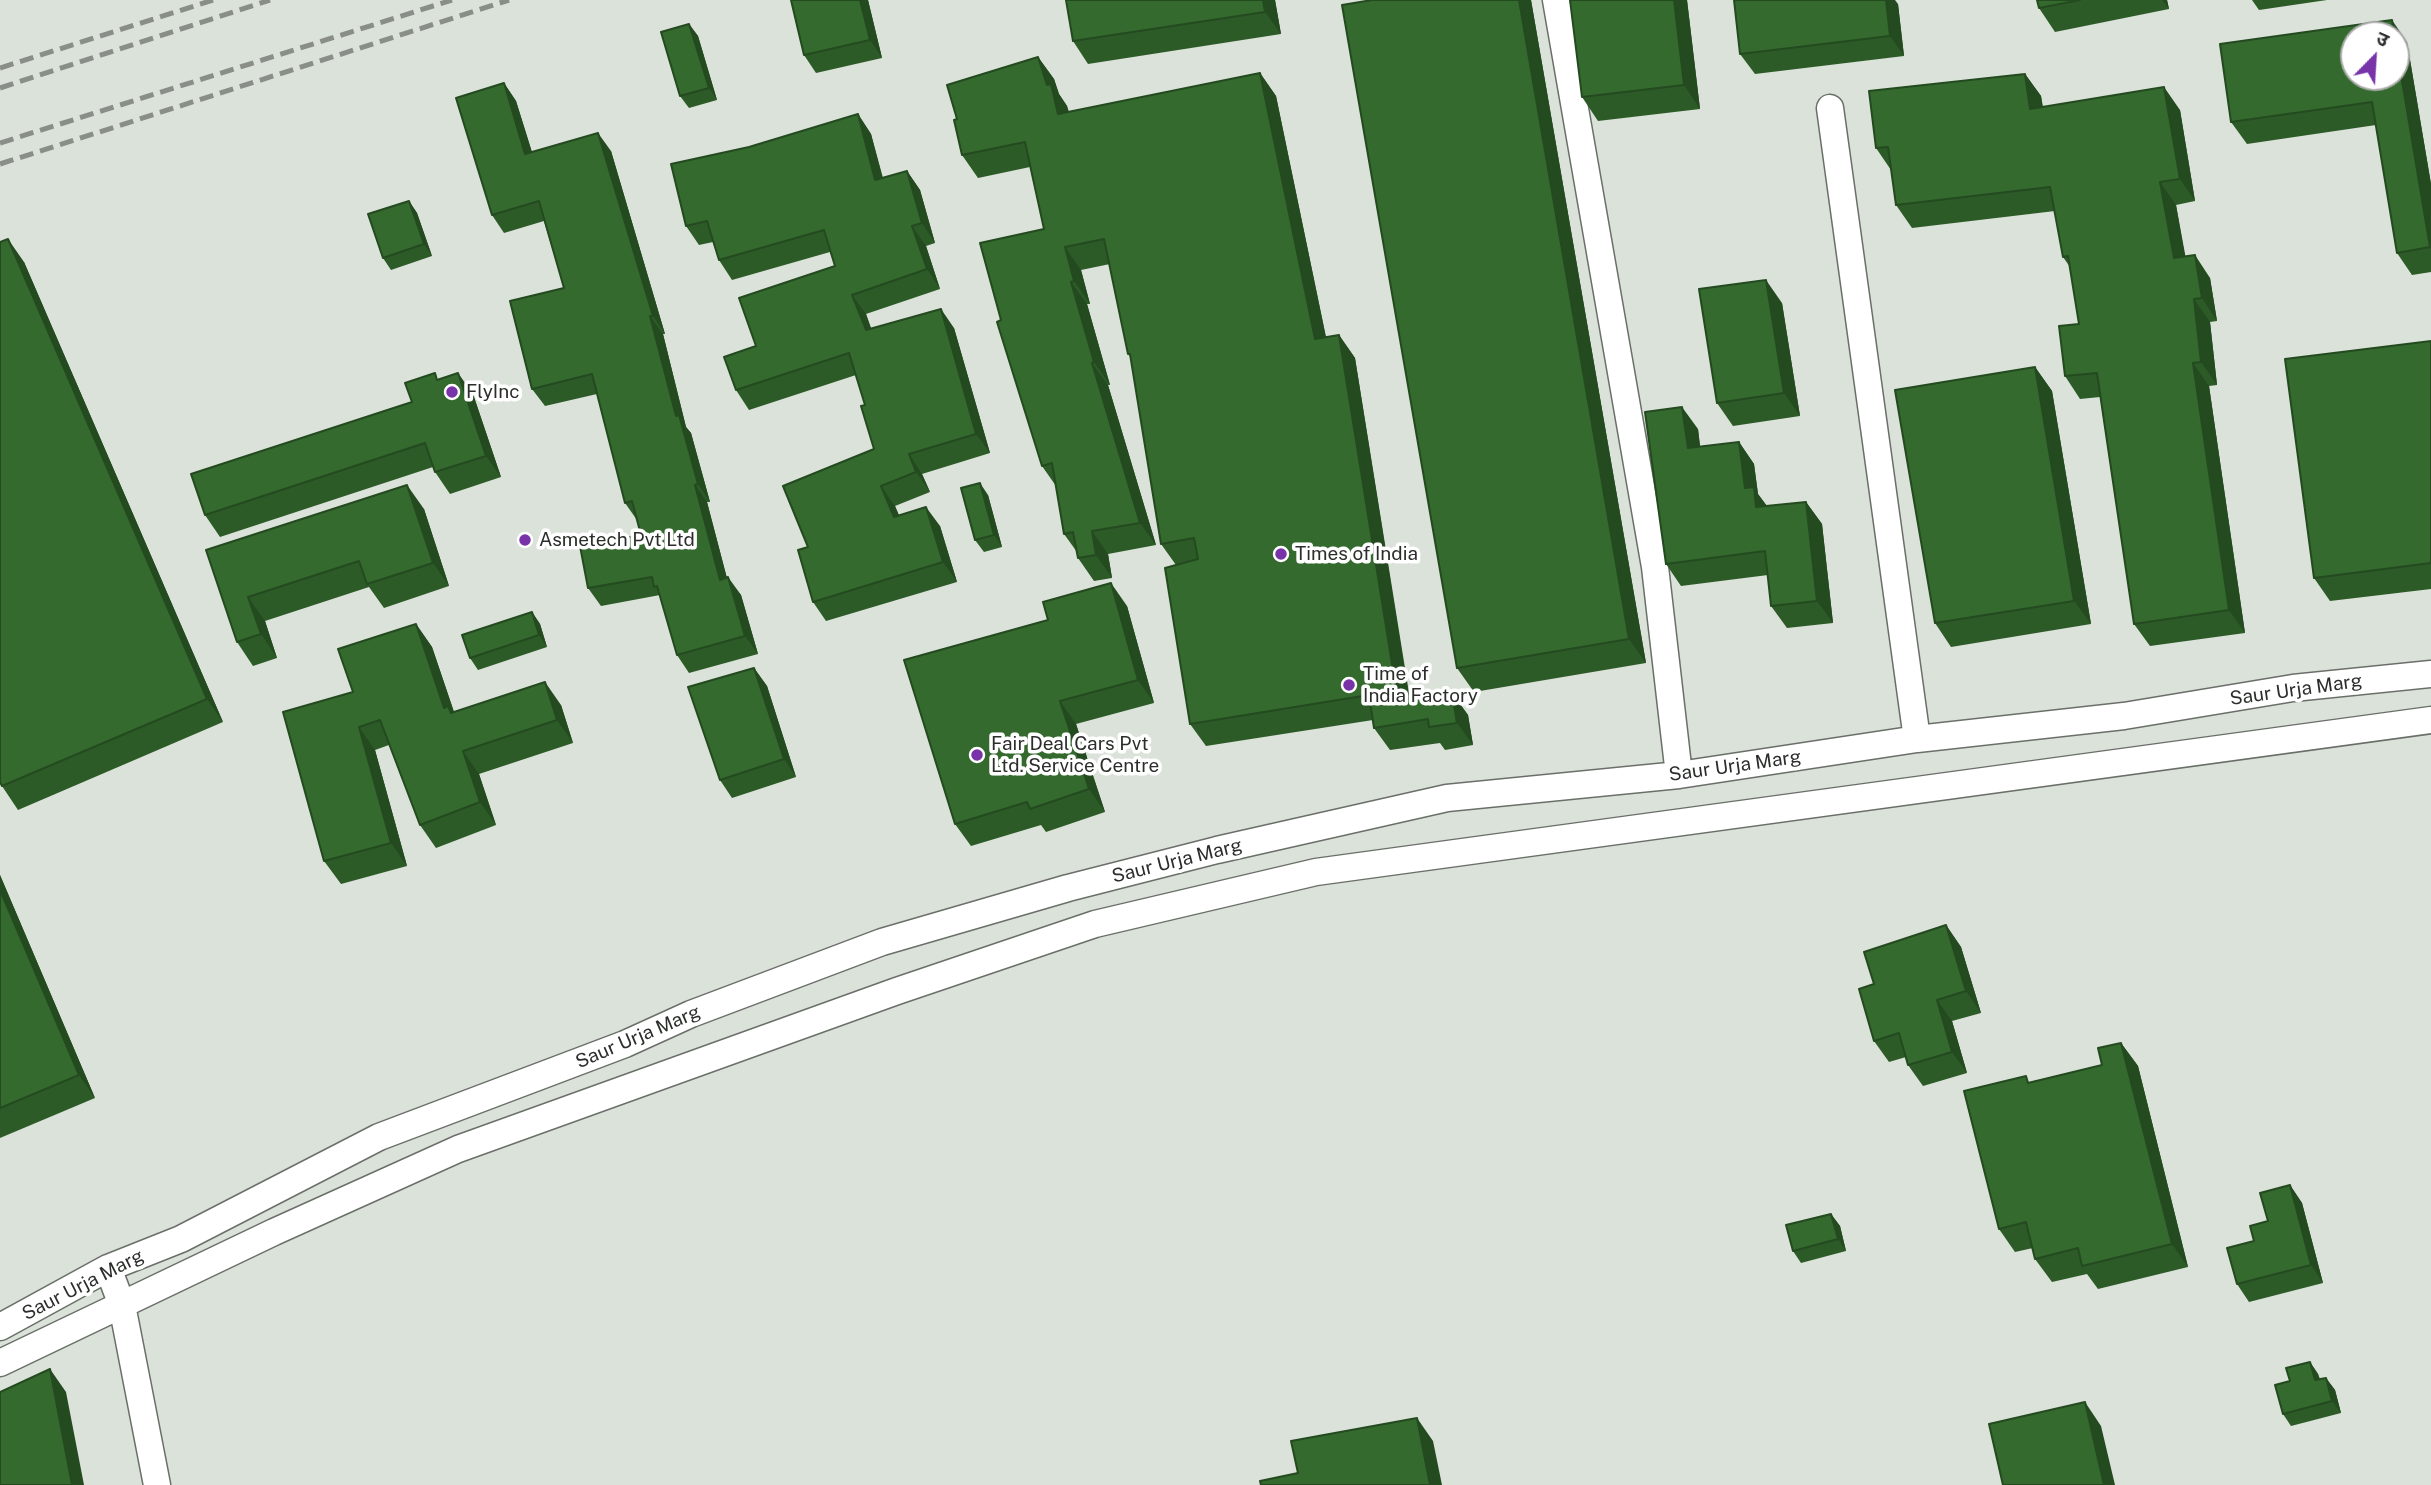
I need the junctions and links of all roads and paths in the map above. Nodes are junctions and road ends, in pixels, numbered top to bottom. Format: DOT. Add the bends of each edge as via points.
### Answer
graph roads {
  1 [pos="1556,0"];
  2 [pos="1830,108"];
  3 [pos="2431,674"];
  4 [pos="2431,720"];
  5 [pos="1917,739"];
  6 [pos="1679,775"];
  7 [pos="108,1268"];
  8 [pos="122,1305"];
  9 [pos="0,1327"];
  10 [pos="0,1363"];
  11 [pos="157,1485"];
  1 -- 6 [label="street" via="1655,568"];
  2 -- 5 [label="street"];
  3 -- 5 [label="street, Saur Urja Marg"];
  4 -- 8 [label="street, Saur Urja Marg" via="1316,872 1095,923 458,1149"];
  5 -- 6 [label="street, Saur Urja Marg"];
  6 -- 7 [label="street, Saur Urja Marg" via="1447,798 1217,850 882,942 379,1137 181,1239"];
  7 -- 8 [label="street"];
  7 -- 9 [label="street, Saur Urja Marg"];
  8 -- 10 [label="street, Saur Urja Marg"];
  8 -- 11 [label="street"];
}
